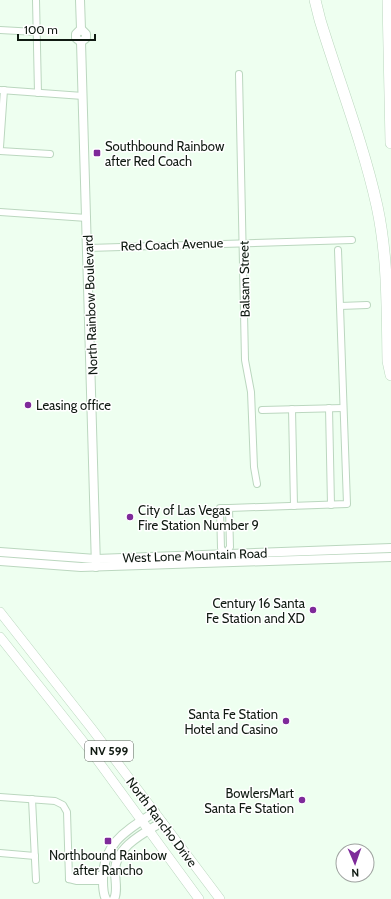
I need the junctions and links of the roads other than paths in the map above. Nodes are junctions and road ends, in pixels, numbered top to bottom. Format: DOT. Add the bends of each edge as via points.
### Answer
graph roads {
  1 [pos="36,0"];
  2 [pos="80,0"];
  3 [pos="315,0"];
  4 [pos="388,0"];
  5 [pos="0,30"];
  6 [pos="36,32"];
  7 [pos="239,74"];
  8 [pos="2,90"];
  9 [pos="38,93"];
  10 [pos="83,96"];
  11 [pos="391,143"];
  12 [pos="0,147"];
  13 [pos="0,151"];
  14 [pos="50,154"];
  15 [pos="0,212"];
  16 [pos="87,218"];
  17 [pos="352,240"];
  18 [pos="243,242"];
  19 [pos="88,248"];
  20 [pos="338,250"];
  21 [pos="340,306"];
  22 [pos="367,306"];
  23 [pos="391,375"];
  24 [pos="329,408"];
  25 [pos="342,408"];
  26 [pos="292,409"];
  27 [pos="262,410"];
  28 [pos="257,484"];
  29 [pos="331,504"];
  30 [pos="294,506"];
  31 [pos="229,508"];
  32 [pos="391,548"];
  33 [pos="0,552"];
  34 [pos="391,557"];
  35 [pos="226,558"];
  36 [pos="0,561"];
  37 [pos="96,563"];
  38 [pos="0,612"];
  39 [pos="0,637"];
  40 [pos="46,670"];
  41 [pos="30,675"];
  42 [pos="0,797"];
  43 [pos="32,799"];
  44 [pos="155,812"];
  45 [pos="141,821"];
  46 [pos="162,822"];
  47 [pos="148,831"];
  48 [pos="0,853"];
  49 [pos="35,856"];
  50 [pos="103,878"];
  51 [pos="36,880"];
  52 [pos="106,899"];
  53 [pos="114,899"];
  54 [pos="199,899"];
  55 [pos="220,899"];
  1 -- 6 [label="street"];
  2 -- 10 [label="main road, North Rainbow Boulevard" via="81,29 86,34 86,38 81,42"];
  3 -- 23 [label="highway" via="377,207 385,262 388,361"];
  4 -- 11 [label="highway"];
  5 -- 6 [label="street"];
  6 -- 9 [label="street"];
  7 -- 18 [label="street, Balsam Street"];
  8 -- 9 [label="street"];
  8 -- 12 [label="street"];
  9 -- 10 [label="street"];
  10 -- 16 [label="main road, North Rainbow Boulevard"];
  13 -- 14 [label="street"];
  15 -- 16 [label="street"];
  16 -- 19 [label="main road, North Rainbow Boulevard"];
  17 -- 18 [label="street, Red Coach Avenue"];
  18 -- 19 [label="street, Red Coach Avenue"];
  18 -- 28 [label="street, Balsam Street" via="245,360 251,392"];
  19 -- 37 [label="main road, North Rainbow Boulevard"];
  20 -- 21 [label="street"];
  21 -- 22 [label="street"];
  21 -- 25 [label="street"];
  24 -- 25 [label="street"];
  24 -- 26 [label="street"];
  24 -- 29 [label="street"];
  25 -- 29 [label="street" via="345,413 347,504"];
  26 -- 27 [label="street"];
  26 -- 30 [label="street"];
  29 -- 30 [label="street"];
  30 -- 31 [label="street"];
  31 -- 35 [label="street" via="230,548"];
  31 -- 35 [label="street" via="220,508 221,548"];
  32 -- 35 [label="main road, West Lone Mountain Road"];
  33 -- 37 [label="main road, West Lone Mountain Road"];
  34 -- 35 [label="main road, West Lone Mountain Road"];
  35 -- 37 [label="main road, West Lone Mountain Road"];
  36 -- 37 [label="main road, West Lone Mountain Road"];
  38 -- 40 [label="main road, North Rancho Drive / NV 599"];
  39 -- 41 [label="main road, North Rancho Drive / NV 599"];
  40 -- 41 [label="main road"];
  40 -- 44 [label="main road, North Rancho Drive / NV 599"];
  41 -- 45 [label="main road, North Rancho Drive / NV 599" via="93,754"];
  42 -- 43 [label="street"];
  43 -- 49 [label="street"];
  43 -- 50 [label="street" via="55,801 63,805 67,812 69,878 77,875"];
  44 -- 45 [label="main road"];
  44 -- 46 [label="main road, North Rancho Drive / NV 599"];
  45 -- 47 [label="main road, North Rancho Drive / NV 599"];
  45 -- 50 [label="main road" via="112,845 106,854"];
  46 -- 47 [label="main road"];
  46 -- 55 [label="main road, North Rancho Drive / NV 599"];
  47 -- 53 [label="main road" via="129,844 117,859"];
  47 -- 54 [label="main road, North Rancho Drive / NV 599"];
  48 -- 49 [label="street"];
  49 -- 51 [label="street"];
  50 -- 52 [label="main road"];
}
